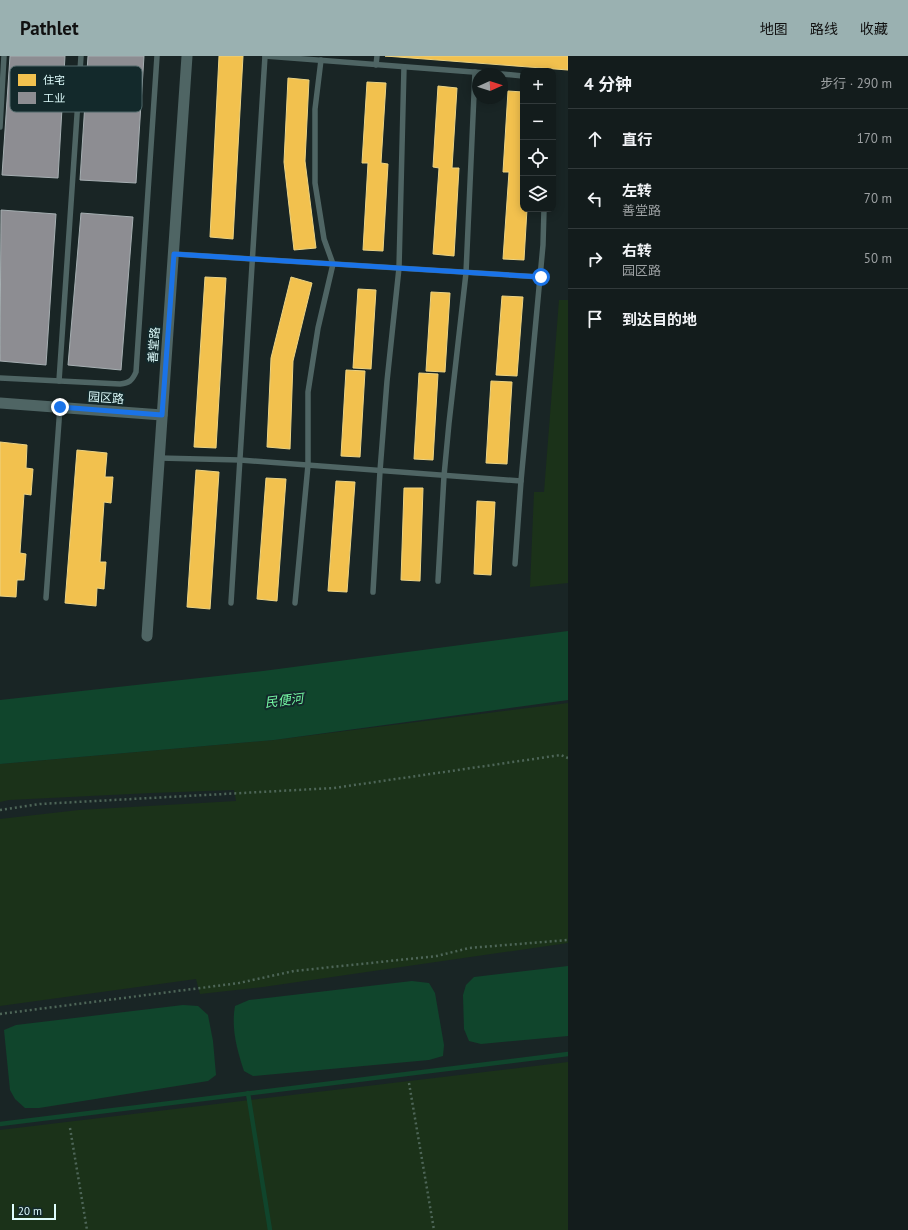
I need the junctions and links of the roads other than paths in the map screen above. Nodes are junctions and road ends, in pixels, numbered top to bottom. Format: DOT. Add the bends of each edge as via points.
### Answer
graph roads {
  1 [pos="4,56"];
  2 [pos="81,56"];
  3 [pos="157,56"];
  4 [pos="187,56"];
  5 [pos="265,56"];
  6 [pos="377,56"];
  7 [pos="321,60"];
  8 [pos="376,64"];
  9 [pos="80,66"];
  10 [pos="404,67"];
  11 [pos="472,72"];
  12 [pos="508,75"];
  13 [pos="520,76"];
  14 [pos="474,104"];
  15 [pos="77,112"];
  16 [pos="0,127"];
  17 [pos="544,212"];
  18 [pos="174,254"];
  19 [pos="253,259"];
  20 [pos="333,264"];
  21 [pos="399,268"];
  22 [pos="466,273"];
  23 [pos="541,277"];
  24 [pos="0,378"];
  25 [pos="59,381"];
  26 [pos="0,403"];
  27 [pos="60,407"];
  28 [pos="162,415"];
  29 [pos="159,458"];
  30 [pos="240,460"];
  31 [pos="308,465"];
  32 [pos="380,470"];
  33 [pos="444,476"];
  34 [pos="521,481"];
  35 [pos="515,564"];
  36 [pos="438,581"];
  37 [pos="373,592"];
  38 [pos="46,598"];
  39 [pos="295,603"];
  40 [pos="231,604"];
  41 [pos="147,636"];
  1 -- 16 [label="lane"];
  2 -- 9 [label="lane"];
  3 -- 25 [label="lane" via="136,372 129,383"];
  4 -- 18 [label="street, 善堂路"];
  5 -- 7 [label="lane"];
  5 -- 19 [label="lane"];
  6 -- 8 [label="lane"];
  7 -- 8 [label="lane"];
  7 -- 20 [label="lane" via="315,109 315,183 324,239"];
  8 -- 10 [label="lane"];
  10 -- 11 [label="lane"];
  10 -- 21 [label="lane"];
  12 -- 13 [label="lane"];
  14 -- 22 [label="lane"];
  15 -- 25 [label="lane"];
  17 -- 23 [label="lane"];
  18 -- 19 [label="lane"];
  18 -- 28 [label="street, 善堂路"];
  19 -- 20 [label="lane"];
  19 -- 30 [label="lane"];
  20 -- 21 [label="lane"];
  20 -- 31 [label="lane" via="318,328 308,392"];
  21 -- 22 [label="lane"];
  21 -- 32 [label="lane"];
  22 -- 23 [label="lane"];
  22 -- 33 [label="lane"];
  23 -- 34 [label="lane"];
  24 -- 25 [label="lane"];
  26 -- 27 [label="street, 园区路"];
  27 -- 28 [label="street, 园区路"];
  27 -- 38 [label="lane"];
  28 -- 29 [label="street, 善堂路"];
  29 -- 30 [label="lane"];
  29 -- 41 [label="street, 善堂路"];
  30 -- 31 [label="lane"];
  30 -- 40 [label="lane"];
  31 -- 32 [label="lane"];
  31 -- 39 [label="lane"];
  32 -- 33 [label="lane"];
  32 -- 37 [label="lane"];
  33 -- 34 [label="lane"];
  33 -- 36 [label="lane"];
  34 -- 35 [label="lane"];
}
